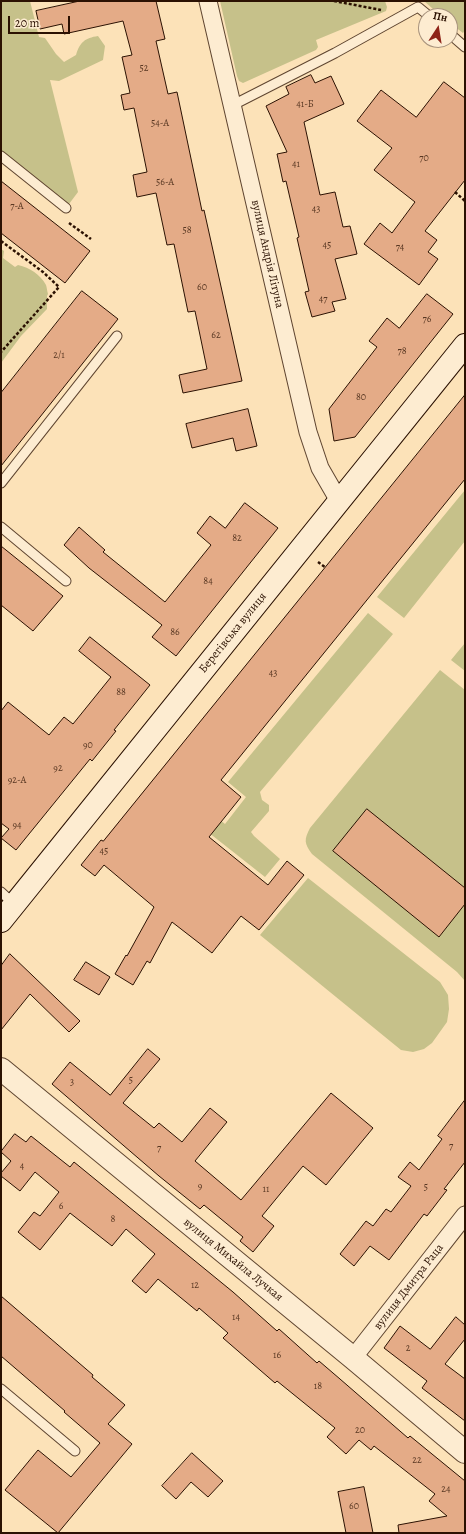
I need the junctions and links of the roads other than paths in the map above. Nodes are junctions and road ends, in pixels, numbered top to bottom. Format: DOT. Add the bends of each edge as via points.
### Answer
graph roads {
  1 [pos="208,1"];
  2 [pos="416,4"];
  3 [pos="233,105"];
  4 [pos="1,156"];
  5 [pos="66,208"];
  6 [pos="117,336"];
  7 [pos="465,345"];
  8 [pos="1,483"];
  9 [pos="339,502"];
  10 [pos="1,527"];
  11 [pos="66,581"];
  12 [pos="8,898"];
  13 [pos="1,921"];
  14 [pos="1,1069"];
  15 [pos="465,1215"];
  16 [pos="353,1358"];
  17 [pos="1,1389"];
  18 [pos="75,1451"];
  19 [pos="465,1452"];
  1 -- 3 [label="street, вулиця Андрія Літуна"];
  2 -- 3 [label="lane" via="405,14"];
  3 -- 9 [label="street, вулиця Андрія Літуна" via="308,432 320,468"];
  4 -- 5 [label="lane"];
  6 -- 8 [label="lane"];
  7 -- 9 [label="main road, Берегівська вулиця"];
  9 -- 12 [label="main road, Берегівська вулиця"];
  10 -- 11 [label="lane"];
  12 -- 13 [label="main road, Берегівська вулиця"];
  14 -- 16 [label="main road, вулиця Михайла Лучкая"];
  15 -- 16 [label="street, вулиця Дмитра Раца"];
  16 -- 19 [label="main road, вулиця Михайла Лучкая"];
  17 -- 18 [label="lane"];
}
